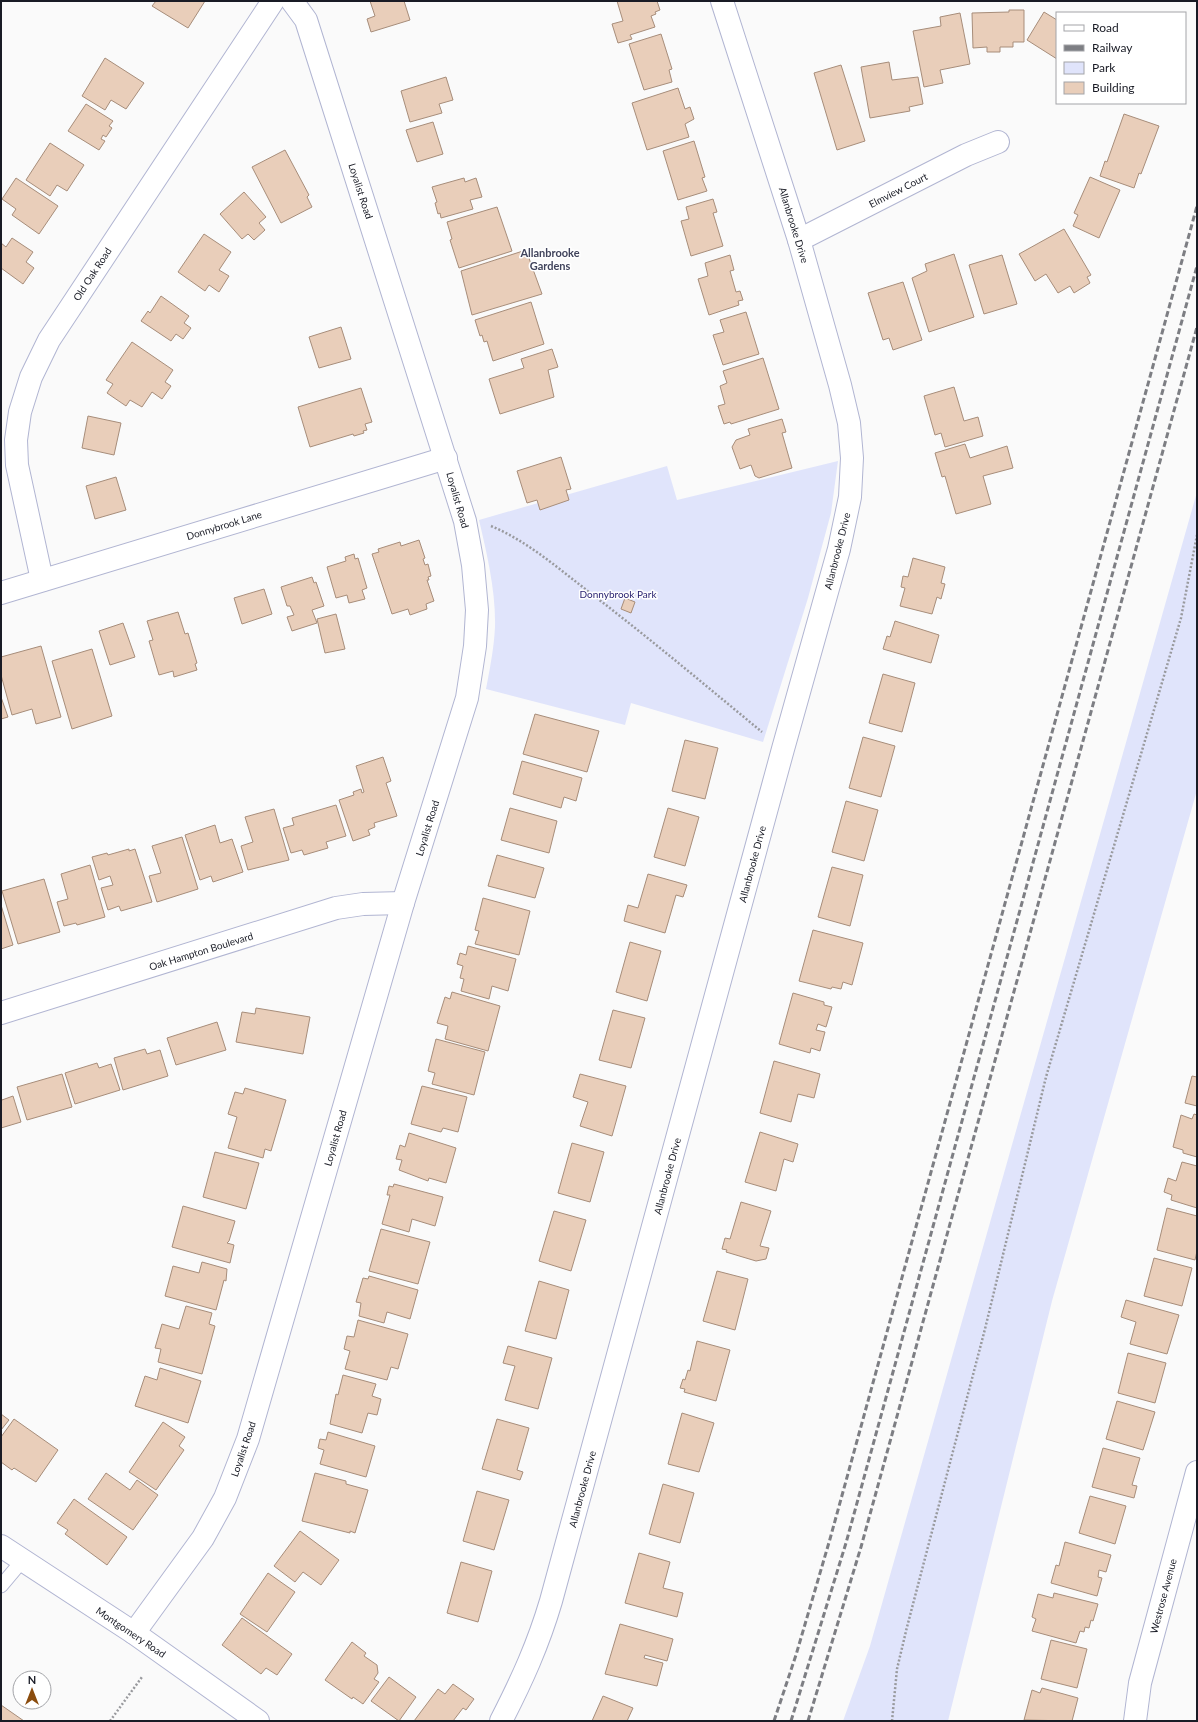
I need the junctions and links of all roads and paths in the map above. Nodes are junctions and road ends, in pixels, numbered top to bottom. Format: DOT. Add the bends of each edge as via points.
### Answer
graph roads {
  1 [pos="273,1"];
  2 [pos="292,1"];
  3 [pos="722,1"];
  4 [pos="998,142"];
  5 [pos="799,240"];
  6 [pos="446,458"];
  7 [pos="465,521"];
  8 [pos="1197,535"];
  9 [pos="42,580"];
  10 [pos="1,592"];
  11 [pos="783,749"];
  12 [pos="403,903"];
  13 [pos="1,1013"];
  14 [pos="1197,1472"];
  15 [pos="1,1546"];
  16 [pos="22,1561"];
  17 [pos="1,1586"];
  18 [pos="134,1633"];
  19 [pos="142,1677"];
  20 [pos="110,1721"];
  21 [pos="258,1721"];
  22 [pos="501,1721"];
  23 [pos="892,1721"];
  24 [pos="1135,1721"];
  1 -- 9 [label="street, Old Oak Road" via="49,340 31,376 20,412 16,440 17,465"];
  2 -- 6 [label="street, Loyalist Road" via="306,20"];
  3 -- 5 [label="street, Allanbrooke Drive"];
  4 -- 5 [label="street, Elmview Court" via="966,155"];
  5 -- 11 [label="street, Allanbrooke Drive" via="840,385 849,423 852,458 850,497 839,549"];
  6 -- 7 [label="street, Loyalist Road"];
  6 -- 9 [label="street, Donnybrook Lane"];
  7 -- 11 [label="path" via="503,531 539,554 643,634"];
  7 -- 12 [label="street, Loyalist Road" via="473,565 477,610 476,646 466,698"];
  8 -- 23 [label="path" via="1182,618 1046,1077 986,1329 907,1627 897,1669"];
  9 -- 10 [label="street, Donnybrook Lane"];
  11 -- 22 [label="street, Allanbrooke Drive" via="551,1601 524,1678"];
  12 -- 13 [label="street, Oak Hampton Boulevard" via="336,908"];
  12 -- 18 [label="street, Loyalist Road" via="239,1464 225,1498 203,1538"];
  14 -- 24 [label="street, Westrose Avenue" via="1140,1683"];
  15 -- 16 [label="street, Montgomery Road"];
  16 -- 17 [label="lane"];
  16 -- 18 [label="street, Montgomery Road"];
  18 -- 21 [label="street, Montgomery Road"];
  19 -- 20 [label="path"];
}
